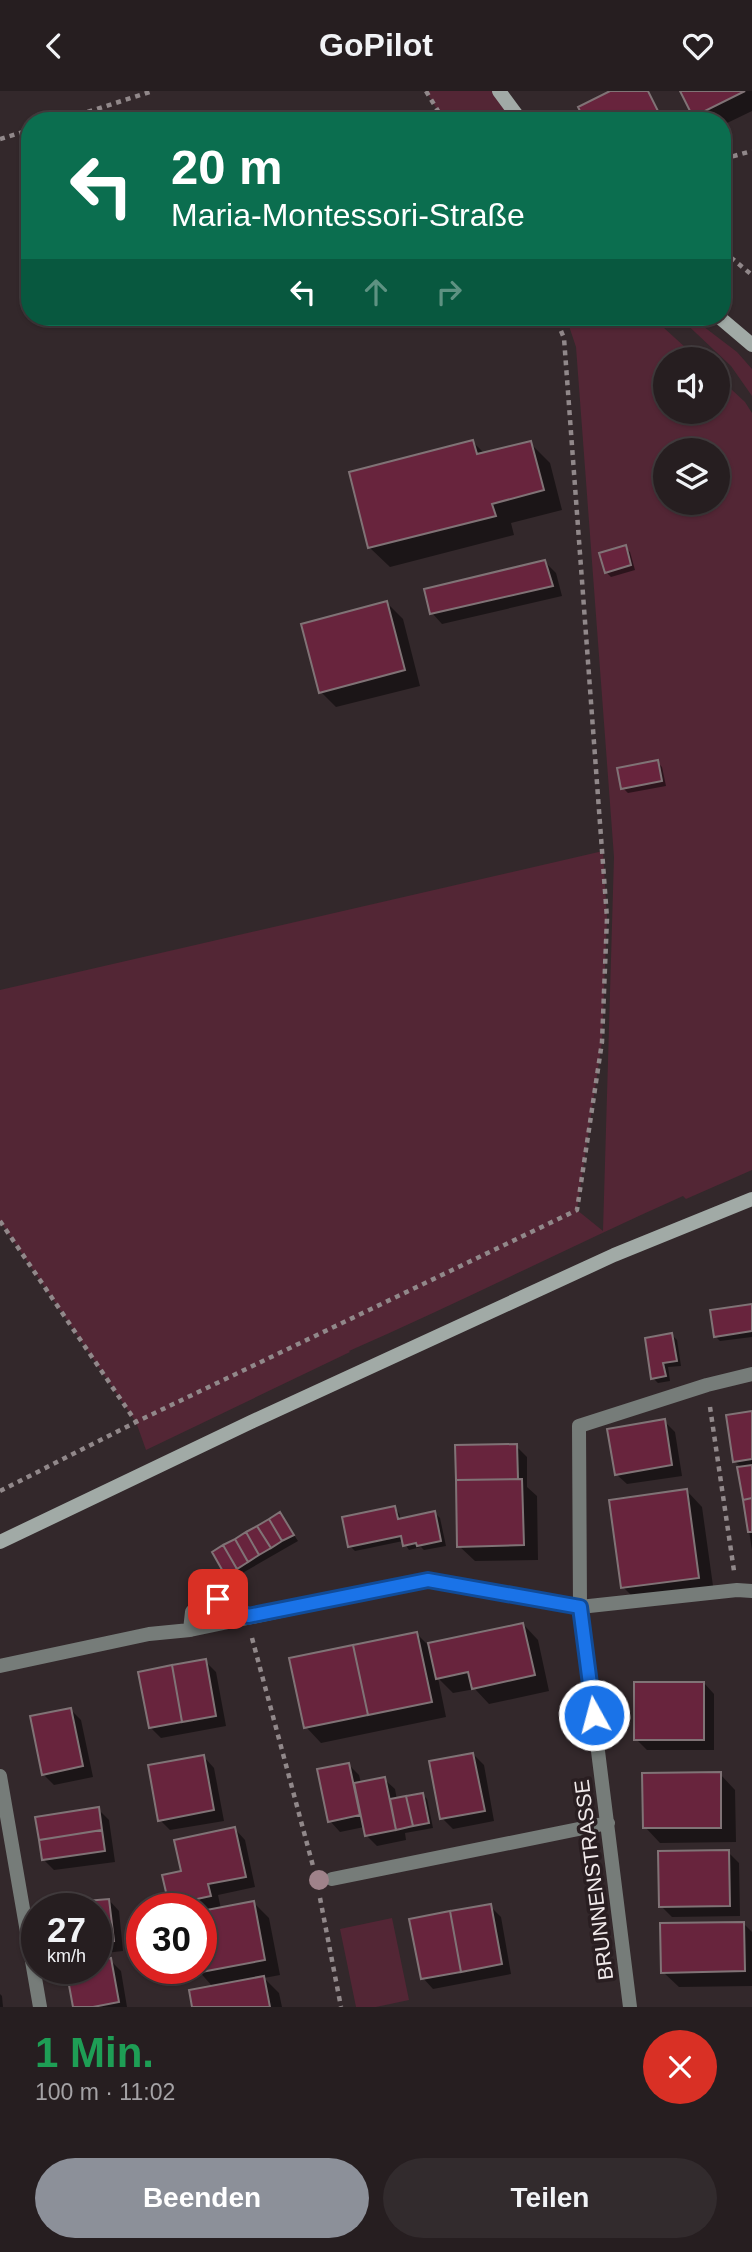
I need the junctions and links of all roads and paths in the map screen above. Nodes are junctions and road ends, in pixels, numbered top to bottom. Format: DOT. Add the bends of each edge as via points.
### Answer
graph roads {
  1 [pos="153,91"];
  2 [pos="426,91"];
  3 [pos="499,91"];
  4 [pos="87,112"];
  5 [pos="439,112"];
  6 [pos="515,112"];
  7 [pos="21,133"];
  8 [pos="0,139"];
  9 [pos="752,151"];
  10 [pos="731,157"];
  11 [pos="731,258"];
  12 [pos="752,275"];
  13 [pos="559,326"];
  14 [pos="730,326"];
  15 [pos="752,345"];
  16 [pos="752,1199"];
  17 [pos="0,1221"];
  18 [pos="752,1374"];
  19 [pos="707,1385"];
  20 [pos="136,1422"];
  21 [pos="0,1491"];
  22 [pos="0,1542"];
  23 [pos="744,1591"];
  24 [pos="580,1607"];
  25 [pos="248,1616"];
  26 [pos="190,1630"];
  27 [pos="0,1667"];
  28 [pos="0,1776"];
  29 [pos="608,1823"];
  30 [pos="313,1866"];
  31 [pos="332,1879"];
  32 [pos="320,1898"];
  33 [pos="626,2006"];
  34 [pos="40,2007"];
  35 [pos="341,2007"];
  1 -- 4 [label="path"];
  2 -- 5 [label="path"];
  3 -- 6 [label="main road"];
  7 -- 8 [label="path"];
  9 -- 10 [label="path"];
  11 -- 12 [label="path"];
  13 -- 20 [label="path" via="564,338 607,918 601,1042 577,1210"];
  14 -- 15 [label="main road"];
  16 -- 22 [label="main road" via="614,1255"];
  17 -- 20 [label="path"];
  18 -- 19 [label="street, BRUNNENSTRASSE"];
  19 -- 23 [label="path"];
  19 -- 24 [label="street, BRUNNENSTRASSE" via="579,1426"];
  20 -- 21 [label="path"];
  23 -- 24 [label="street"];
  24 -- 25 [label="street" via="428,1580"];
  24 -- 29 [label="street, BRUNNENSTRASSE"];
  25 -- 26 [label="street"];
  25 -- 26 [label="street" via="218,1599 201,1601 192,1612"];
  25 -- 30 [label="path"];
  26 -- 27 [label="street" via="149,1634"];
  28 -- 34 [label="street"];
  29 -- 31 [label="street"];
  29 -- 33 [label="street, BRUNNENSTRASSE"];
  32 -- 35 [label="path"];
}
